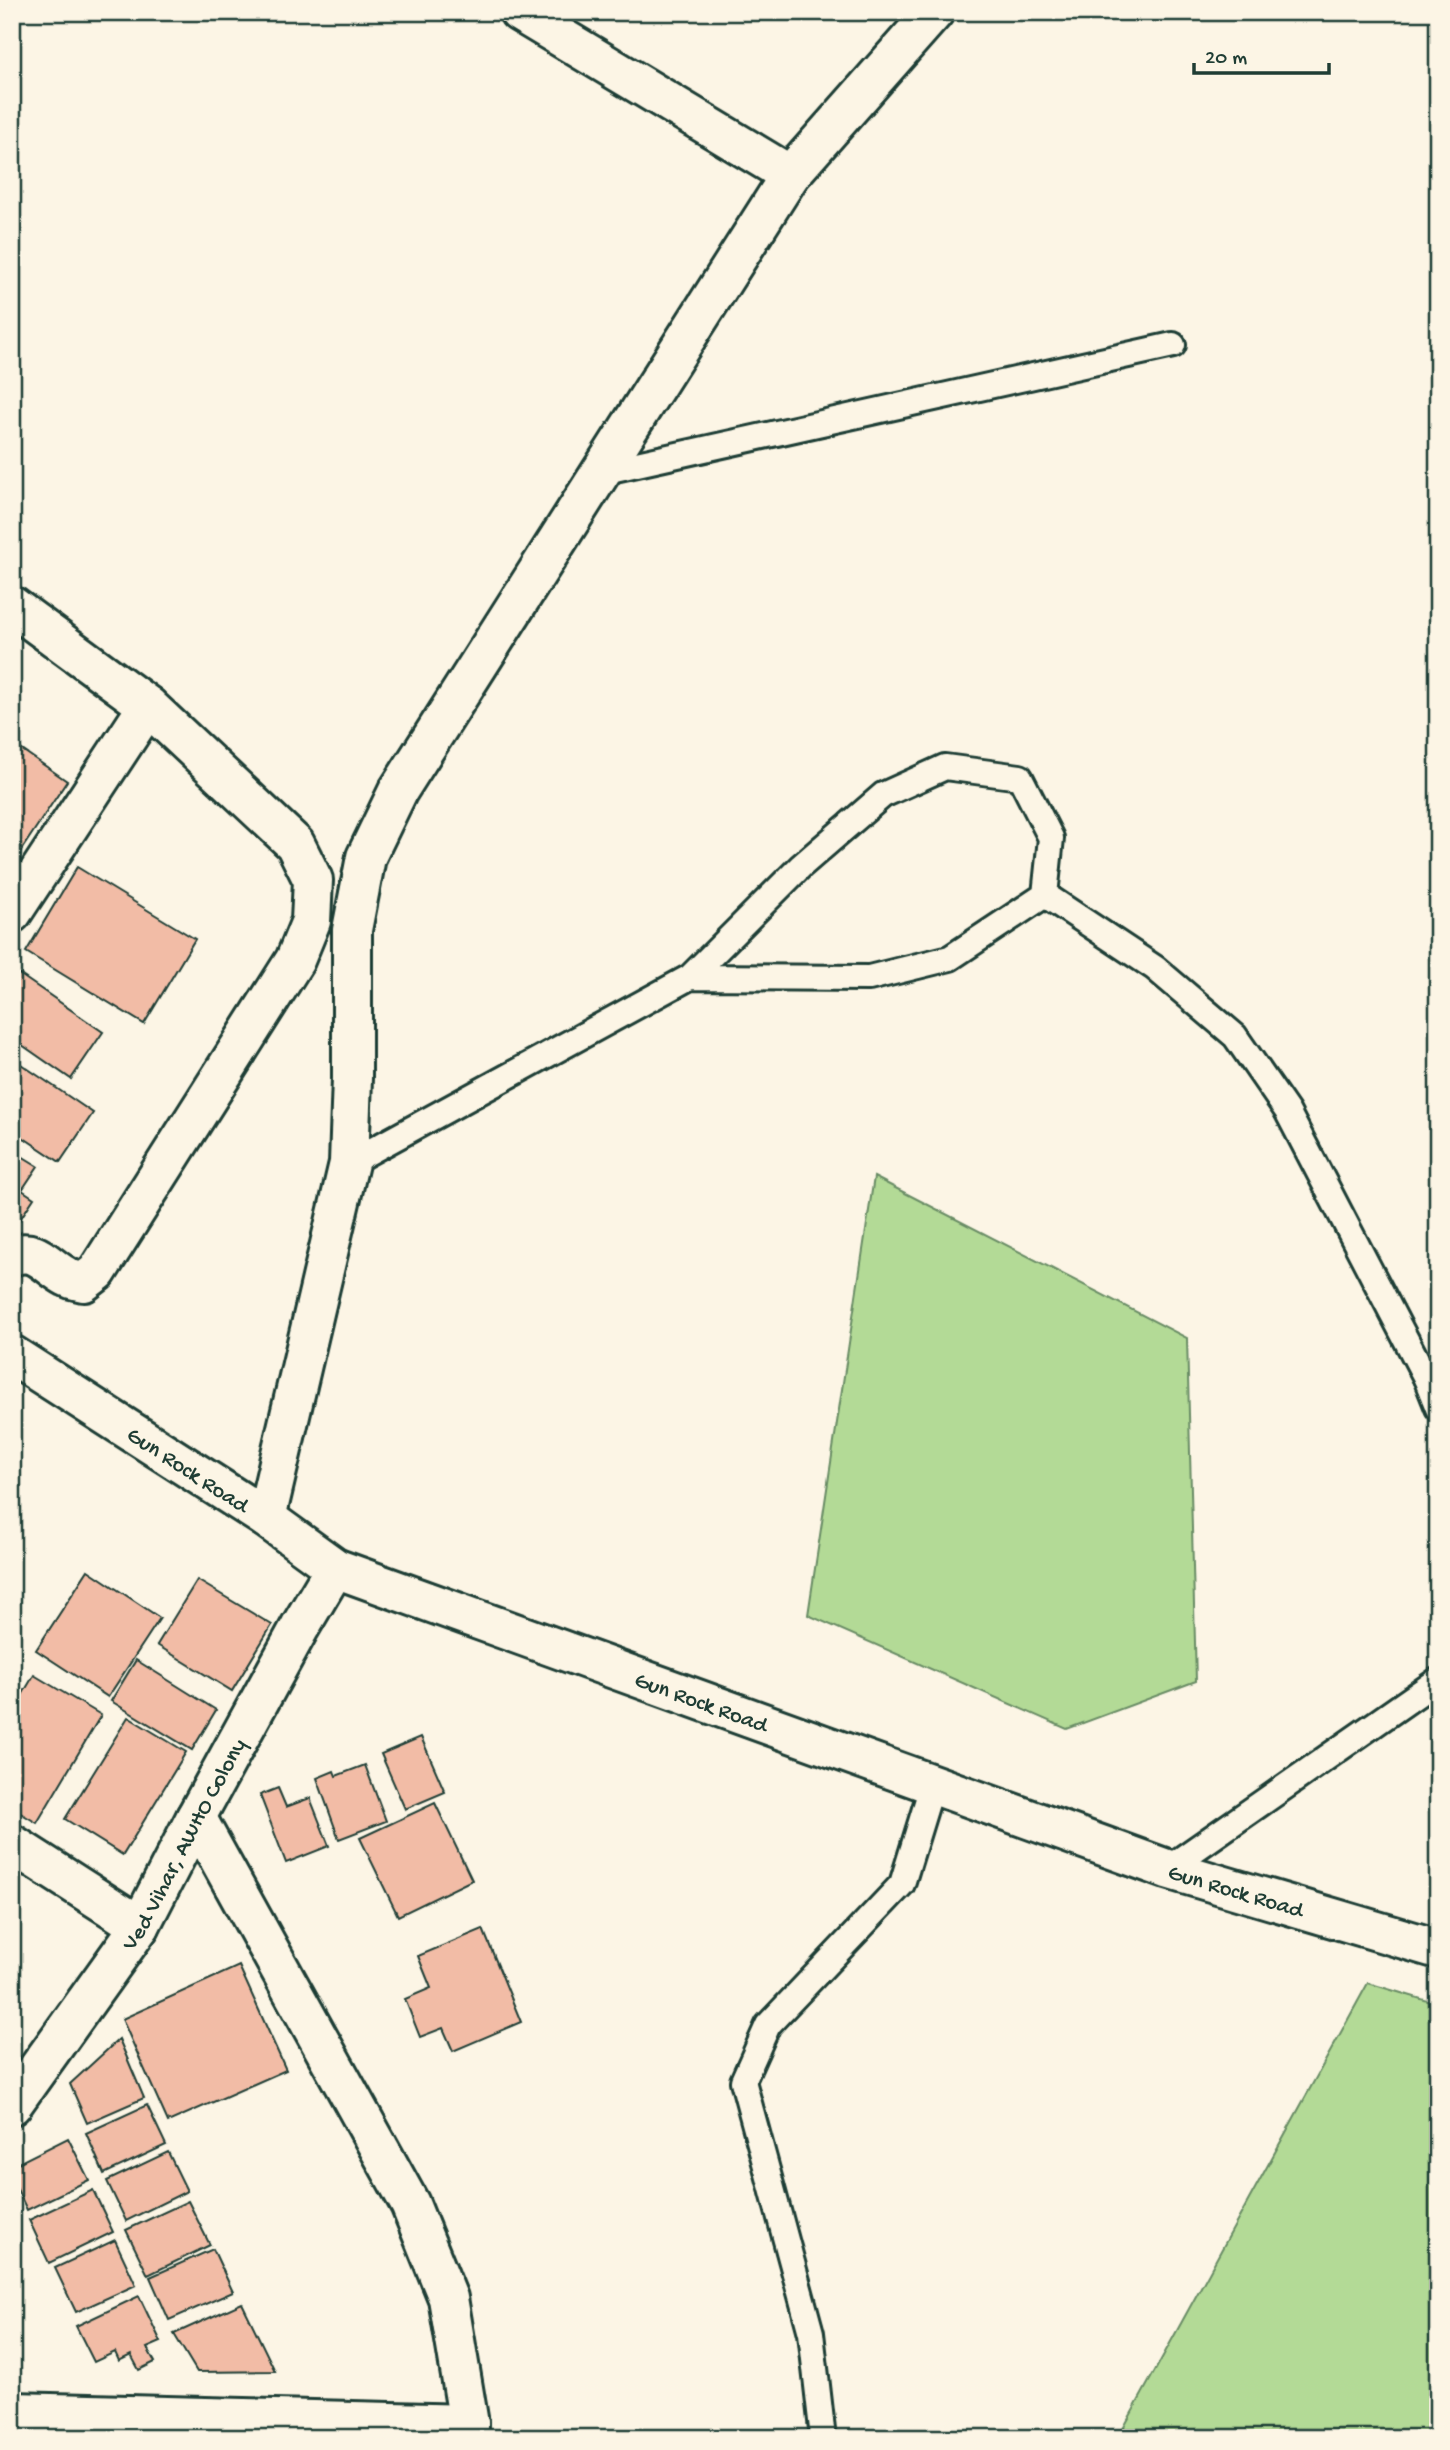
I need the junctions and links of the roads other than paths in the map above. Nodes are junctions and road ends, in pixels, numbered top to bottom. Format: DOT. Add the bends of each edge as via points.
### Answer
graph roads {
  1 [pos="519,12"];
  2 [pos="934,12"];
  3 [pos="790,175"];
  4 [pos="1173,345"];
  5 [pos="601,472"];
  6 [pos="12,606"];
  7 [pos="148,706"];
  8 [pos="1045,895"];
  9 [pos="12,913"];
  10 [pos="690,977"];
  11 [pos="349,1163"];
  12 [pos="12,1256"];
  13 [pos="12,1355"];
  14 [pos="1432,1371"];
  15 [pos="1438,1408"];
  16 [pos="266,1518"];
  17 [pos="335,1568"];
  18 [pos="1438,1681"];
  19 [pos="933,1783"];
  20 [pos="196,1817"];
  21 [pos="12,1844"];
  22 [pos="1167,1869"];
  23 [pos="140,1926"];
  24 [pos="1438,1949"];
  25 [pos="12,2105"];
  26 [pos="12,2412"];
  27 [pos="469,2431"];
  28 [pos="823,2438"];
  1 -- 3 [label="street"];
  2 -- 3 [label="street"];
  3 -- 5 [label="street"];
  4 -- 5 [label="lane"];
  5 -- 11 [label="street" via="398,791 366,857 352,930"];
  6 -- 7 [label="street"];
  7 -- 9 [label="street"];
  7 -- 12 [label="street" via="295,844 313,880 311,921 295,960 97,1272 84,1282 69,1278 32,1253"];
  8 -- 10 [label="lane" via="950,958 869,978"];
  8 -- 10 [label="lane" via="1051,838 1020,777 945,768 883,795 802,866"];
  8 -- 14 [label="lane" via="1155,968 1235,1036 1287,1111"];
  10 -- 11 [label="lane"];
  11 -- 16 [label="street"];
  13 -- 16 [label="street, Gun Rock Road"];
  14 -- 15 [label="lane"];
  16 -- 17 [label="street, Gun Rock Road"];
  17 -- 19 [label="street, Gun Rock Road"];
  17 -- 20 [label="street, Ved Vihar, AWHO Colony"];
  18 -- 22 [label="lane"];
  19 -- 22 [label="street, Gun Rock Road"];
  19 -- 28 [label="lane" via="902,1884 768,2025 743,2081 811,2333"];
  20 -- 23 [label="street, Ved Vihar, AWHO Colony"];
  20 -- 27 [label="street" via="410,2204 448,2298"];
  21 -- 23 [label="street"];
  22 -- 24 [label="street, Gun Rock Road"];
  23 -- 25 [label="street, Ved Vihar, AWHO Colony"];
  26 -- 27 [label="street"];
}
